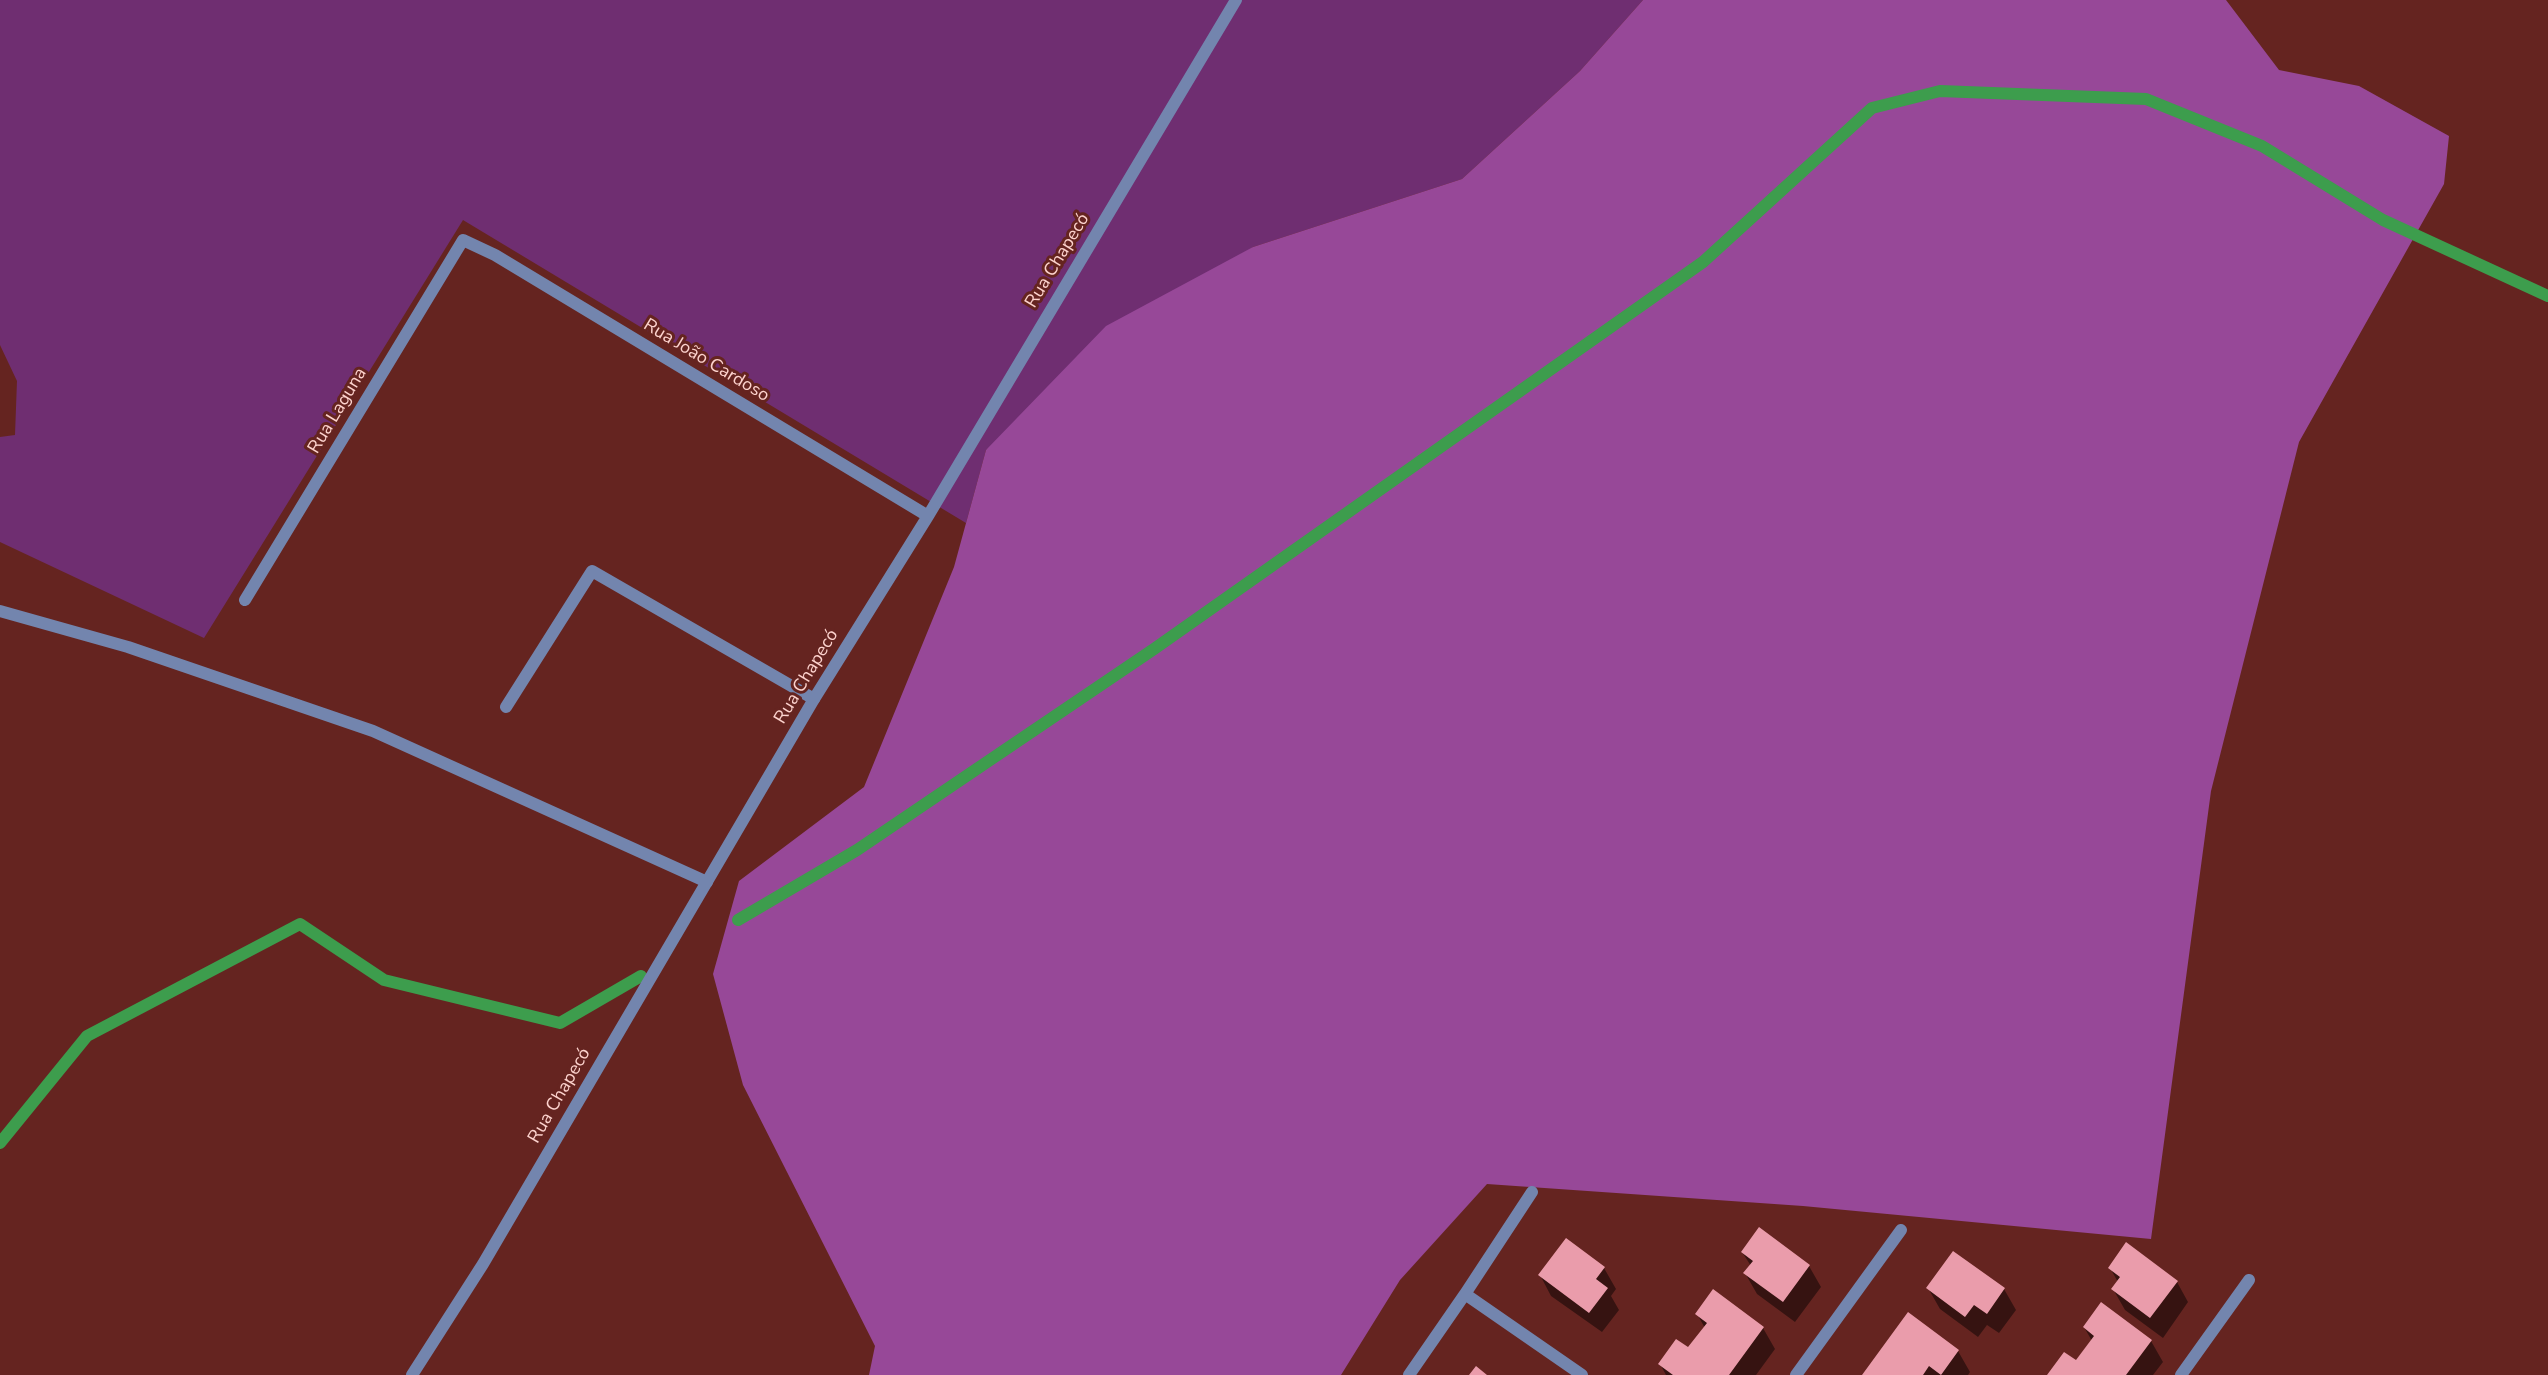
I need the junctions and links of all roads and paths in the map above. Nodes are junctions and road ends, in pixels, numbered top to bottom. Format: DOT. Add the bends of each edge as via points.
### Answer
graph roads {
  1 [pos="1236,0"];
  2 [pos="463,240"];
  3 [pos="928,516"];
  4 [pos="245,600"];
  5 [pos="0,611"];
  6 [pos="814,699"];
  7 [pos="506,707"];
  8 [pos="707,882"];
  9 [pos="1532,1192"];
  10 [pos="1900,1230"];
  11 [pos="2249,1280"];
  12 [pos="1465,1294"];
  13 [pos="2187,1374"];
  14 [pos="411,1375"];
  15 [pos="1409,1375"];
  16 [pos="1582,1375"];
  17 [pos="1796,1375"];
  1 -- 3 [label="street, Rua Chapecó"];
  2 -- 3 [label="street, Rua João Cardoso" via="495,255"];
  2 -- 4 [label="street, Rua Laguna"];
  3 -- 6 [label="street, Rua Chapecó"];
  5 -- 8 [label="street" via="128,647 373,731"];
  6 -- 7 [label="street" via="592,571"];
  6 -- 8 [label="street, Rua Chapecó"];
  8 -- 14 [label="street, Rua Chapecó" via="483,1264"];
  9 -- 12 [label="street"];
  10 -- 17 [label="street"];
  11 -- 13 [label="street"];
  12 -- 15 [label="street"];
  12 -- 16 [label="street"];
}
